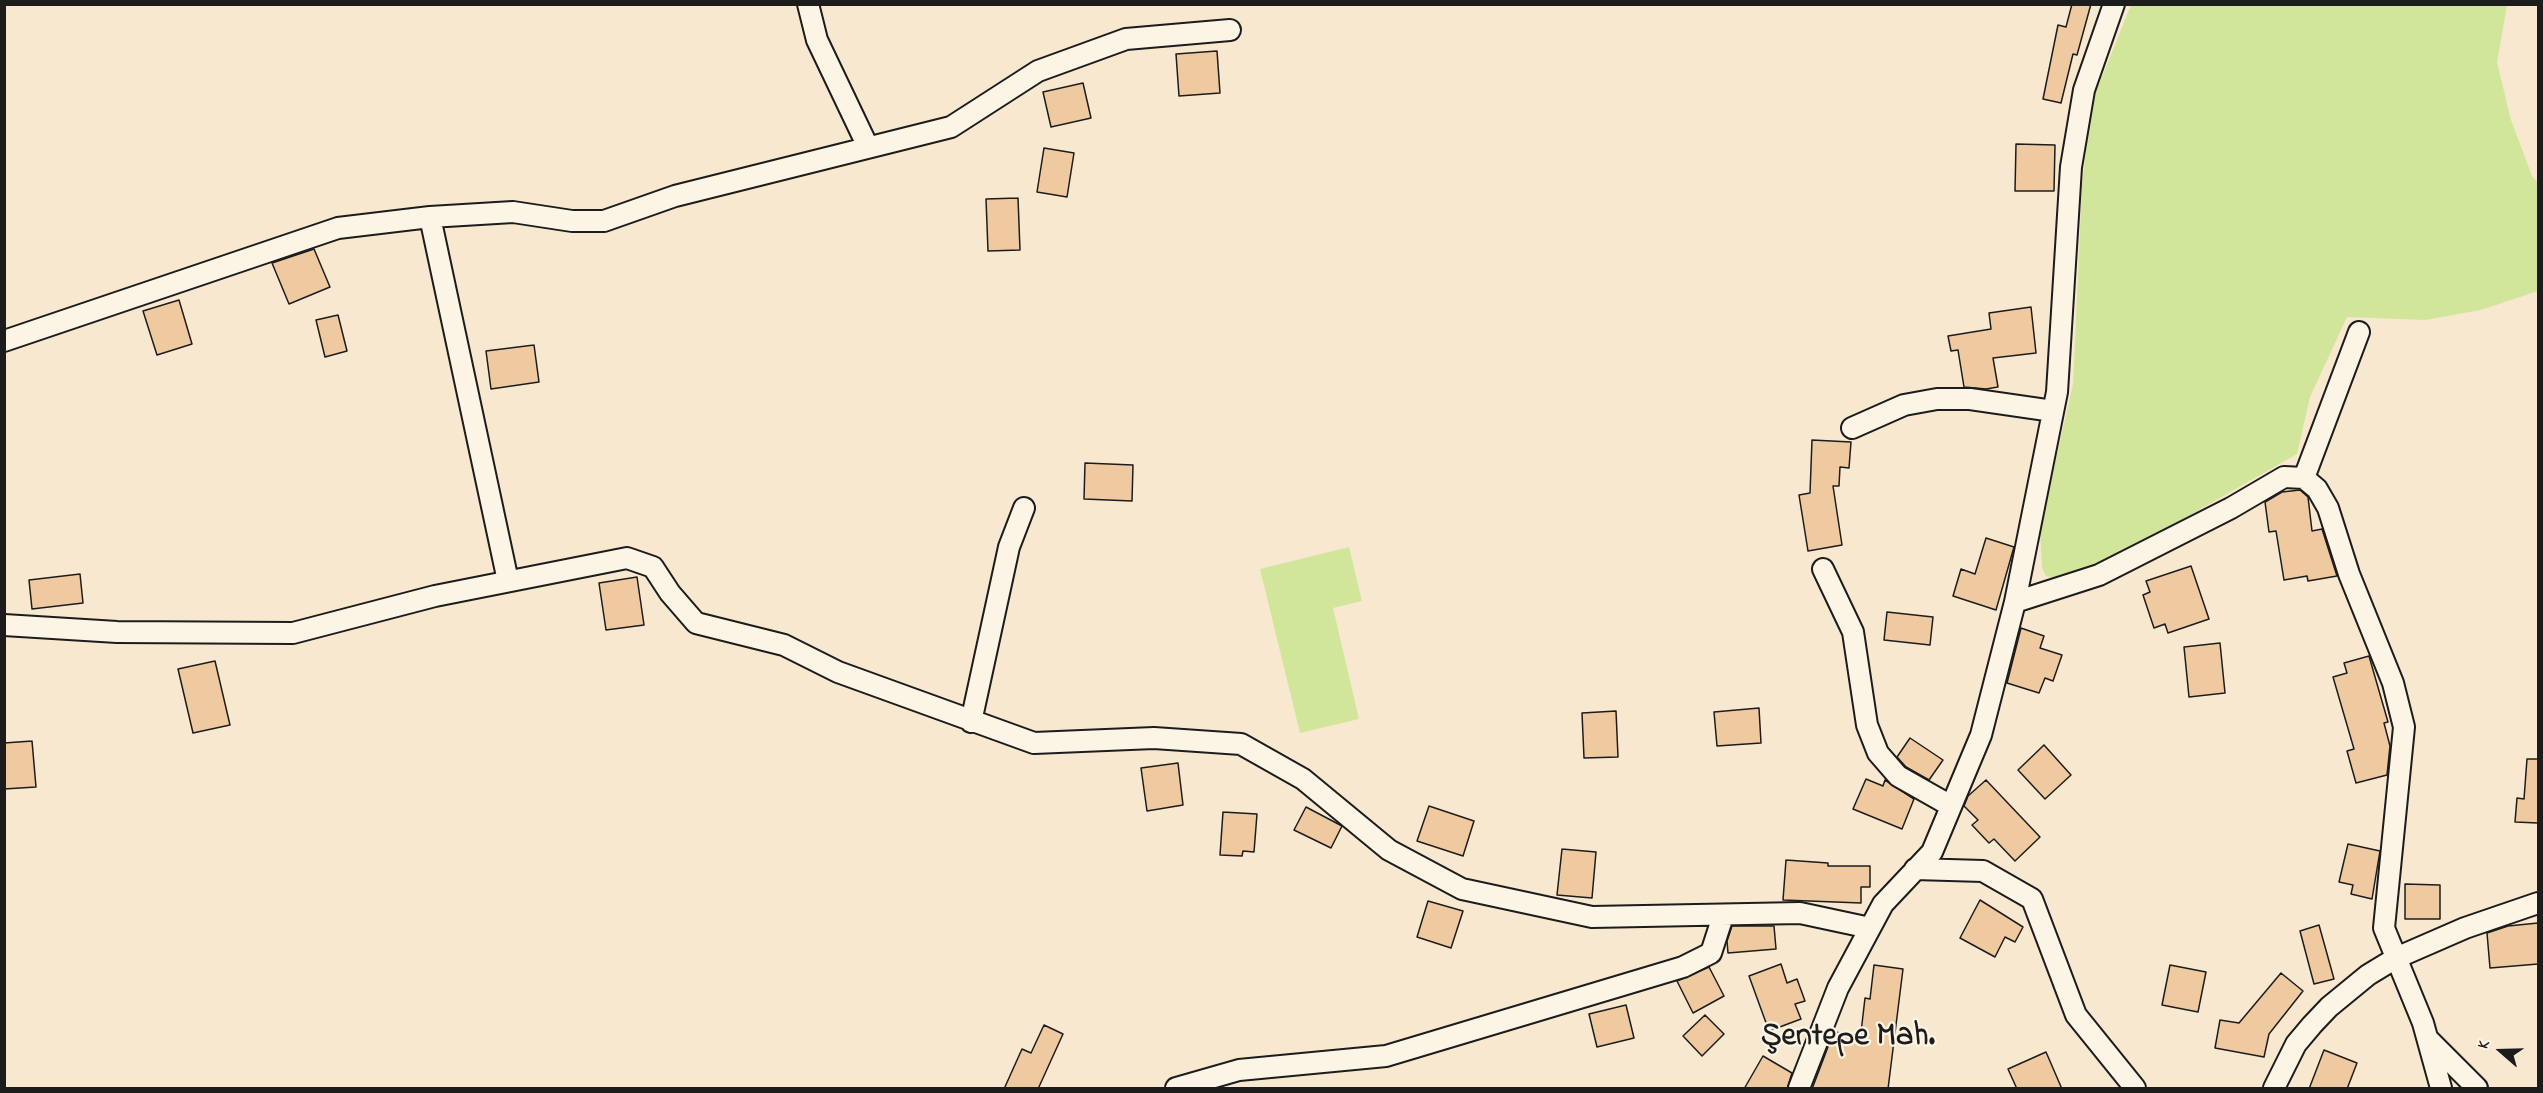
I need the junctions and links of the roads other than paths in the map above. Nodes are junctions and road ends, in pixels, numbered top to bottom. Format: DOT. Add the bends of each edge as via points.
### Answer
graph roads {
  1 [pos="808,4"];
  2 [pos="2114,4"];
  3 [pos="1230,30"];
  4 [pos="868,147"];
  5 [pos="430,217"];
  6 [pos="2359,332"];
  7 [pos="4,341"];
  8 [pos="2053,411"];
  9 [pos="1852,428"];
  10 [pos="2304,478"];
  11 [pos="1024,508"];
  12 [pos="1823,569"];
  13 [pos="508,581"];
  14 [pos="2014,602"];
  15 [pos="4,625"];
  16 [pos="971,722"];
  17 [pos="1951,806"];
  18 [pos="1915,869"];
  19 [pos="2538,903"];
  20 [pos="1724,916"];
  21 [pos="1870,928"];
  22 [pos="2396,958"];
  23 [pos="2427,1038"];
  24 [pos="1176,1089"];
  25 [pos="1799,1089"];
  26 [pos="2135,1089"];
  27 [pos="2274,1089"];
  28 [pos="2441,1089"];
  29 [pos="2477,1089"];
  1 -- 4 [label="street" via="816,40"];
  2 -- 8 [label="street" via="2084,90 2071,167"];
  3 -- 4 [label="street" via="1126,39 1038,71 951,127"];
  4 -- 5 [label="street" via="675,196 604,221 572,221 513,212"];
  5 -- 7 [label="street" via="338,228"];
  5 -- 13 [label="street"];
  6 -- 10 [label="street"];
  8 -- 9 [label="street" via="1970,399 1937,399 1904,405"];
  8 -- 14 [label="street"];
  10 -- 14 [label="street" via="2284,477 2099,575"];
  10 -- 22 [label="street" via="2317,489 2328,508 2349,574 2393,683 2404,728 2384,928"];
  11 -- 16 [label="street" via="1009,547"];
  12 -- 17 [label="street" via="1853,632 1868,725 1878,753 1898,776"];
  13 -- 15 [label="street" via="293,633 117,632"];
  13 -- 16 [label="street" via="627,558 653,567 696,623 784,645 838,672"];
  14 -- 17 [label="street" via="1981,735"];
  16 -- 20 [label="street" via="1034,743 1154,738 1241,744 1303,779 1389,850 1462,889 1592,917"];
  17 -- 18 [label="street" via="1932,852"];
  18 -- 21 [label="street" via="1883,904"];
  18 -- 26 [label="street" via="1983,871 2032,899 2076,1015"];
  19 -- 22 [label="street" via="2465,928"];
  20 -- 21 [label="street" via="1800,914"];
  20 -- 24 [label="street" via="1711,953 1683,967 1386,1056 1239,1070"];
  21 -- 25 [label="street" via="1838,988"];
  22 -- 23 [label="street"];
  22 -- 27 [label="street" via="2348,990 2318,1018 2296,1044"];
  23 -- 28 [label="street"];
  23 -- 29 [label="street"];
}
